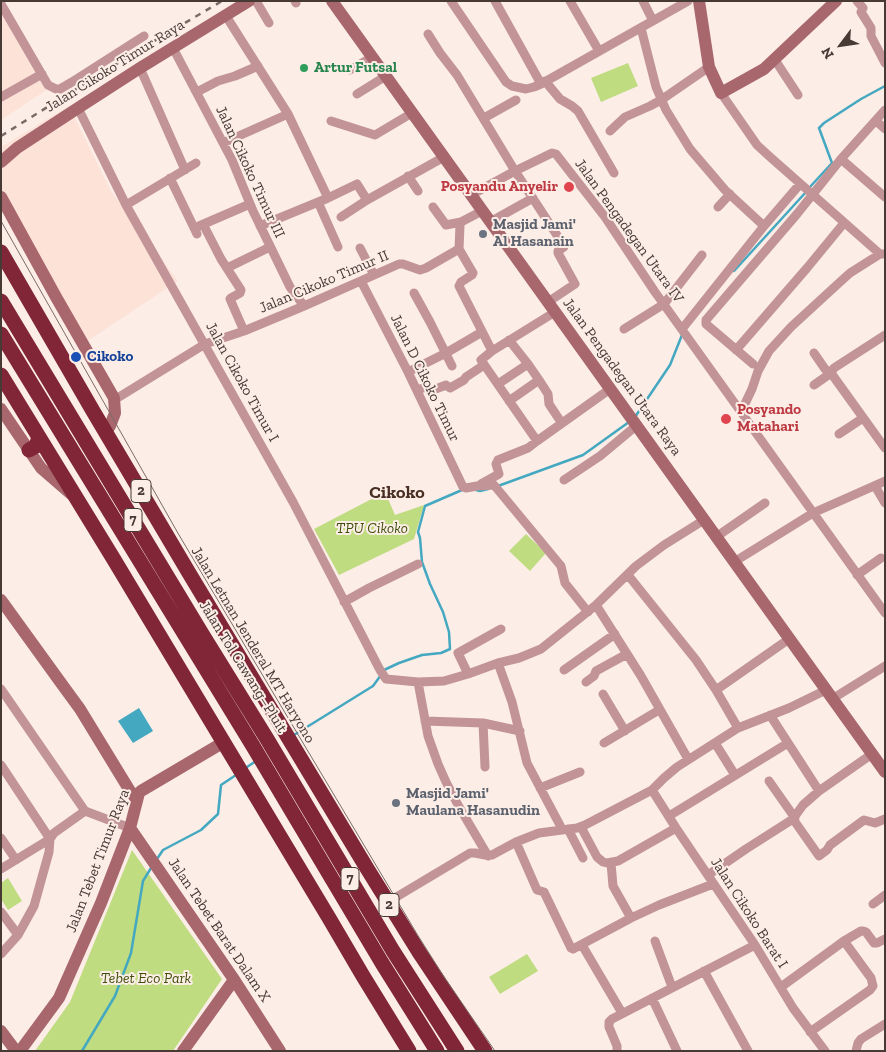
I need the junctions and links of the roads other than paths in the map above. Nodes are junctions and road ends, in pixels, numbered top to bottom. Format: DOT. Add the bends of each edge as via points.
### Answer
graph roads {
  1 [pos="248,1"];
  2 [pos="256,1"];
  3 [pos="332,1"];
  4 [pos="451,1"];
  5 [pos="495,1"];
  6 [pos="570,1"];
  7 [pos="642,1"];
  8 [pos="688,1"];
  9 [pos="699,1"];
  10 [pos="836,1"];
  11 [pos="857,1"];
  12 [pos="1,4"];
  13 [pos="226,16"];
  14 [pos="653,21"];
  15 [pos="269,23"];
  16 [pos="641,28"];
  17 [pos="428,34"];
  18 [pos="144,36"];
  19 [pos="173,48"];
  20 [pos="598,51"];
  21 [pos="372,57"];
  22 [pos="775,60"];
  23 [pos="885,63"];
  24 [pos="258,66"];
  25 [pos="709,67"];
  26 [pos="140,68"];
  27 [pos="350,70"];
  28 [pos="42,74"];
  29 [pos="386,76"];
  30 [pos="543,82"];
  31 [pos="197,92"];
  32 [pos="721,93"];
  33 [pos="357,94"];
  34 [pos="798,95"];
  35 [pos="1,97"];
  36 [pos="516,100"];
  37 [pos="661,100"];
  38 [pos="78,108"];
  39 [pos="885,110"];
  40 [pos="412,113"];
  41 [pos="288,114"];
  42 [pos="484,118"];
  43 [pos="331,120"];
  44 [pos="876,122"];
  45 [pos="885,129"];
  46 [pos="610,131"];
  47 [pos="224,143"];
  48 [pos="444,158"];
  49 [pos="841,159"];
  50 [pos="1,162"];
  51 [pos="196,163"];
  52 [pos="184,170"];
  53 [pos="515,171"];
  54 [pos="614,173"];
  55 [pos="408,176"];
  56 [pos="170,178"];
  57 [pos="801,185"];
  58 [pos="418,192"];
  59 [pos="730,194"];
  60 [pos="811,194"];
  61 [pos="471,195"];
  62 [pos="1,197"];
  63 [pos="885,197"];
  64 [pos="328,198"];
  65 [pos="532,198"];
  66 [pos="367,200"];
  67 [pos="318,202"];
  68 [pos="126,204"];
  69 [pos="250,204"];
  70 [pos="433,207"];
  71 [pos="718,207"];
  72 [pos="486,216"];
  73 [pos="341,217"];
  74 [pos="461,222"];
  75 [pos="844,223"];
  76 [pos="203,224"];
  77 [pos="260,226"];
  78 [pos="764,226"];
  79 [pos="270,247"];
  80 [pos="338,247"];
  81 [pos="360,248"];
  82 [pos="459,249"];
  83 [pos="1,252"];
  84 [pos="882,254"];
  85 [pos="702,255"];
  86 [pos="227,268"];
  87 [pos="374,275"];
  88 [pos="361,281"];
  89 [pos="414,294"];
  90 [pos="1,300"];
  91 [pos="664,304"];
  92 [pos="304,306"];
  93 [pos="551,307"];
  94 [pos="624,329"];
  95 [pos="244,331"];
  96 [pos="482,332"];
  97 [pos="684,332"];
  98 [pos="1,334"];
  99 [pos="885,335"];
  100 [pos="509,340"];
  101 [pos="205,344"];
  102 [pos="736,350"];
  103 [pos="492,351"];
  104 [pos="446,353"];
  105 [pos="814,353"];
  106 [pos="482,362"];
  107 [pos="528,364"];
  108 [pos="753,364"];
  109 [pos="452,366"];
  110 [pos="408,372"];
  111 [pos="831,373"];
  112 [pos="1,375"];
  113 [pos="539,380"];
  114 [pos="498,384"];
  115 [pos="814,385"];
  116 [pos="610,389"];
  117 [pos="417,390"];
  118 [pos="114,398"];
  119 [pos="509,401"];
  120 [pos="1,409"];
  121 [pos="93,411"];
  122 [pos="741,412"];
  123 [pos="863,418"];
  124 [pos="633,421"];
  125 [pos="562,422"];
  126 [pos="106,432"];
  127 [pos="839,434"];
  128 [pos="39,437"];
  129 [pos="537,441"];
  130 [pos="884,447"];
  131 [pos="29,450"];
  132 [pos="564,480"];
  133 [pos="885,481"];
  134 [pos="479,486"];
  135 [pos="875,486"];
  136 [pos="77,498"];
  137 [pos="765,502"];
  138 [pos="885,503"];
  139 [pos="814,514"];
  140 [pos="704,520"];
  141 [pos="716,537"];
  142 [pos="881,558"];
  143 [pos="734,562"];
  144 [pos="418,564"];
  145 [pos="628,575"];
  146 [pos="857,575"];
  147 [pos="1,600"];
  148 [pos="344,602"];
  149 [pos="596,605"];
  150 [pos="588,612"];
  151 [pos="885,614"];
  152 [pos="501,629"];
  153 [pos="615,634"];
  154 [pos="789,639"];
  155 [pos="627,654"];
  156 [pos="498,663"];
  157 [pos="885,666"];
  158 [pos="564,670"];
  159 [pos="468,674"];
  160 [pos="418,682"];
  161 [pos="586,682"];
  162 [pos="1,689"];
  163 [pos="716,690"];
  164 [pos="603,694"];
  165 [pos="829,694"];
  166 [pos="659,710"];
  167 [pos="770,715"];
  168 [pos="425,721"];
  169 [pos="483,723"];
  170 [pos="738,728"];
  171 [pos="520,731"];
  172 [pos="625,731"];
  173 [pos="224,742"];
  174 [pos="604,743"];
  175 [pos="715,743"];
  176 [pos="788,743"];
  177 [pos="872,754"];
  178 [pos="688,759"];
  179 [pos="1,765"];
  180 [pos="486,767"];
  181 [pos="580,772"];
  182 [pos="885,772"];
  183 [pos="735,775"];
  184 [pos="768,781"];
  185 [pos="540,788"];
  186 [pos="652,790"];
  187 [pos="819,791"];
  188 [pos="137,800"];
  189 [pos="85,812"];
  190 [pos="668,816"];
  191 [pos="794,818"];
  192 [pos="885,818"];
  193 [pos="581,827"];
  194 [pos="130,828"];
  195 [pos="676,828"];
  196 [pos="565,829"];
  197 [pos="1,838"];
  198 [pos="50,839"];
  199 [pos="516,842"];
  200 [pos="488,856"];
  201 [pos="583,858"];
  202 [pos="16,860"];
  203 [pos="611,863"];
  204 [pos="1,869"];
  205 [pos="708,875"];
  206 [pos="713,884"];
  207 [pos="885,894"];
  208 [pos="388,902"];
  209 [pos="873,904"];
  210 [pos="1,912"];
  211 [pos="631,918"];
  212 [pos="18,935"];
  213 [pos="885,939"];
  214 [pos="655,941"];
  215 [pos="844,941"];
  216 [pos="582,945"];
  217 [pos="755,945"];
  218 [pos="1,954"];
  219 [pos="704,971"];
  220 [pos="234,981"];
  221 [pos="781,987"];
  222 [pos="672,988"];
  223 [pos="652,998"];
  224 [pos="622,1013"];
  225 [pos="885,1024"];
  226 [pos="1,1031"];
  227 [pos="810,1032"];
  228 [pos="18,1051"];
  229 [pos="183,1051"];
  230 [pos="280,1051"];
  231 [pos="409,1051"];
  232 [pos="437,1051"];
  233 [pos="457,1051"];
  234 [pos="485,1051"];
  235 [pos="617,1051"];
  236 [pos="678,1051"];
  237 [pos="748,1051"];
  238 [pos="825,1051"];
  239 [pos="856,1051"];
  1 -- 13 [label="street, Jalan Cikoko Timur Raya"];
  2 -- 15 [label="street"];
  3 -- 21 [label="street, Jalan Pengadegan Utara Raya"];
  4 -- 30 [label="street" via="506,82 526,89"];
  5 -- 30 [label="street"];
  6 -- 20 [label="street"];
  7 -- 14 [label="street"];
  8 -- 14 [label="street"];
  9 -- 25 [label="street"];
  10 -- 22 [label="street"];
  11 -- 23 [label="street" via="863,8 860,12 871,28 871,36"];
  12 -- 28 [label="street"];
  13 -- 19 [label="street, Jalan Cikoko Timur Raya"];
  13 -- 24 [label="street"];
  14 -- 16 [label="street"];
  16 -- 20 [label="street"];
  16 -- 37 [label="street"];
  17 -- 42 [label="street"];
  18 -- 28 [label="street" via="60,89 48,85"];
  19 -- 26 [label="street, Jalan Cikoko Timur Raya"];
  19 -- 31 [label="street, Jalan Cikoko Timur III"];
  20 -- 30 [label="street"];
  21 -- 27 [label="street"];
  21 -- 29 [label="street, Jalan Pengadegan Utara Raya"];
  22 -- 32 [label="street"];
  22 -- 34 [label="street"];
  24 -- 31 [label="street"];
  24 -- 41 [label="street"];
  25 -- 32 [label="street"];
  25 -- 37 [label="street"];
  26 -- 38 [label="street, Jalan Cikoko Timur Raya"];
  26 -- 52 [label="street"];
  28 -- 35 [label="street"];
  29 -- 33 [label="street"];
  29 -- 40 [label="street, Jalan Pengadegan Utara Raya"];
  30 -- 54 [label="street" via="578,111"];
  31 -- 47 [label="street, Jalan Cikoko Timur III"];
  32 -- 57 [label="street" via="757,144"];
  36 -- 42 [label="street"];
  37 -- 46 [label="street" via="625,117"];
  37 -- 59 [label="street" via="690,149"];
  38 -- 50 [label="street, Jalan Cikoko Timur Raya"];
  38 -- 68 [label="street, Jalan Cikoko Timur I"];
  39 -- 44 [label="street"];
  40 -- 43 [label="street" via="375,135"];
  40 -- 48 [label="street, Jalan Pengadegan Utara Raya"];
  41 -- 47 [label="street"];
  41 -- 64 [label="street"];
  42 -- 53 [label="street"];
  44 -- 45 [label="street"];
  44 -- 49 [label="street"];
  47 -- 69 [label="street, Jalan Cikoko Timur III"];
  48 -- 55 [label="street"];
  48 -- 61 [label="street, Jalan Pengadegan Utara Raya"];
  49 -- 60 [label="street"];
  49 -- 63 [label="street"];
  51 -- 52 [label="street"];
  52 -- 56 [label="street"];
  53 -- 61 [label="street, Jalan Pengadegan Utara IV"];
  53 -- 65 [label="street"];
  53 -- 91 [label="street, Jalan Pengadegan Utara IV" via="556,154 605,217"];
  55 -- 58 [label="street"];
  55 -- 66 [label="street"];
  56 -- 68 [label="street"];
  56 -- 76 [label="street" via="195,232"];
  57 -- 60 [label="street"];
  57 -- 78 [label="street"];
  59 -- 71 [label="street"];
  59 -- 78 [label="street"];
  60 -- 75 [label="street"];
  60 -- 102 [label="street" via="706,320 706,324"];
  61 -- 72 [label="street, Jalan Pengadegan Utara Raya"];
  62 -- 118 [label="street"];
  64 -- 66 [label="street" via="356,184"];
  64 -- 67 [label="street"];
  65 -- 72 [label="street"];
  65 -- 93 [label="street" via="564,246 558,253 575,283"];
  66 -- 73 [label="street"];
  67 -- 77 [label="street"];
  67 -- 80 [label="street"];
  68 -- 101 [label="street, Jalan Cikoko Timur I"];
  69 -- 76 [label="street"];
  69 -- 77 [label="street, Jalan Cikoko Timur III"];
  70 -- 74 [label="street" via="446,226"];
  72 -- 74 [label="street"];
  72 -- 93 [label="street, Jalan Pengadegan Utara Raya"];
  74 -- 82 [label="street"];
  75 -- 84 [label="street"];
  75 -- 102 [label="street"];
  76 -- 86 [label="street"];
  77 -- 79 [label="street, Jalan Cikoko Timur III"];
  78 -- 97 [label="street"];
  79 -- 86 [label="street"];
  79 -- 92 [label="street, Jalan Cikoko Timur III" via="290,287"];
  81 -- 87 [label="street"];
  82 -- 87 [label="street, Jalan Cikoko Timur II" via="423,270 399,264"];
  82 -- 96 [label="street" via="473,273 460,286"];
  83 -- 121 [label="highway, Jalan Letnan Jenderal MT Haryono / 2"];
  84 -- 122 [label="street" via="850,273 769,351"];
  85 -- 91 [label="street"];
  86 -- 95 [label="street" via="241,290 230,300"];
  87 -- 88 [label="street, Jalan Cikoko Timur II"];
  88 -- 92 [label="street, Jalan Cikoko Timur II"];
  88 -- 110 [label="street, Jalan D Cikoko Timur"];
  89 -- 104 [label="street"];
  90 -- 233 [label="highway, Jalan Tol Cawang–Pluit / 7" via="393,951"];
  91 -- 94 [label="street"];
  91 -- 97 [label="street, Jalan Pengadegan Utara IV"];
  92 -- 95 [label="street, Jalan Cikoko Timur II"];
  93 -- 100 [label="street"];
  93 -- 116 [label="street, Jalan Pengadegan Utara Raya"];
  95 -- 101 [label="street, Jalan Cikoko Timur II"];
  96 -- 103 [label="street"];
  96 -- 104 [label="street"];
  97 -- 122 [label="street, Jalan Pengadegan Utara IV"];
  98 -- 232 [label="highway, 7"];
  99 -- 111 [label="street"];
  100 -- 103 [label="street"];
  100 -- 107 [label="street"];
  101 -- 118 [label="street, Jalan Cikoko Timur II"];
  101 -- 148 [label="street, Jalan Cikoko Timur I" via="293,502"];
  102 -- 108 [label="street"];
  103 -- 106 [label="street"];
  104 -- 109 [label="street"];
  104 -- 110 [label="street"];
  105 -- 111 [label="street"];
  106 -- 114 [label="street"];
  106 -- 117 [label="street" via="464,380 450,388 446,385 433,390 426,387"];
  107 -- 113 [label="street"];
  107 -- 114 [label="street"];
  110 -- 117 [label="street, Jalan D Cikoko Timur"];
  111 -- 115 [label="street"];
  111 -- 123 [label="street"];
  112 -- 128 [label="highway"];
  113 -- 119 [label="street"];
  113 -- 125 [label="street" via="548,394 549,404"];
  114 -- 119 [label="street"];
  116 -- 124 [label="street, Jalan Pengadegan Utara Raya"];
  116 -- 125 [label="street"];
  117 -- 134 [label="street, Jalan D Cikoko Timur" via="464,488"];
  118 -- 121 [label="street" via="105,410"];
  118 -- 126 [label="street" via="115,413"];
  119 -- 129 [label="street"];
  120 -- 131 [label="street"];
  121 -- 126 [label="highway, Jalan Letnan Jenderal MT Haryono / 2"];
  122 -- 139 [label="street, Jalan Pengadegan Utara IV"];
  123 -- 127 [label="street"];
  123 -- 130 [label="street"];
  124 -- 132 [label="street" via="600,456"];
  124 -- 140 [label="street, Jalan Pengadegan Utara Raya"];
  125 -- 129 [label="street"];
  126 -- 208 [label="highway, Jalan Letnan Jenderal MT Haryono / 2"];
  128 -- 131 [label="highway" via="36,446"];
  128 -- 136 [label="highway"];
  129 -- 134 [label="street" via="498,460 499,474"];
  131 -- 136 [label="street" via="41,468"];
  133 -- 135 [label="street"];
  134 -- 150 [label="street" via="495,487 561,566 565,583"];
  135 -- 138 [label="street"];
  135 -- 139 [label="street"];
  136 -- 173 [label="highway"];
  137 -- 141 [label="street"];
  139 -- 143 [label="street"];
  139 -- 146 [label="street, Jalan Pengadegan Utara IV"];
  140 -- 141 [label="street, Jalan Pengadegan Utara Raya"];
  140 -- 145 [label="street" via="648,557"];
  141 -- 143 [label="street, Jalan Pengadegan Utara Raya"];
  142 -- 146 [label="street"];
  143 -- 154 [label="street, Jalan Pengadegan Utara Raya"];
  144 -- 148 [label="street"];
  145 -- 149 [label="street"];
  145 -- 163 [label="street"];
  146 -- 151 [label="street, Jalan Pengadegan Utara IV"];
  147 -- 188 [label="street" via="80,708"];
  148 -- 160 [label="street, Jalan Cikoko Timur I" via="385,678"];
  149 -- 150 [label="street"];
  149 -- 153 [label="street"];
  150 -- 156 [label="street" via="541,649"];
  152 -- 159 [label="street" via="458,653"];
  153 -- 155 [label="street"];
  153 -- 158 [label="street"];
  154 -- 163 [label="street"];
  154 -- 165 [label="street, Jalan Pengadegan Utara Raya"];
  155 -- 161 [label="street" via="596,671"];
  155 -- 166 [label="street"];
  156 -- 159 [label="street"];
  156 -- 171 [label="street"];
  157 -- 165 [label="street"];
  159 -- 160 [label="street" via="444,681"];
  160 -- 168 [label="street"];
  162 -- 189 [label="street"];
  163 -- 170 [label="street"];
  164 -- 172 [label="street"];
  165 -- 167 [label="street"];
  165 -- 177 [label="street, Jalan Pengadegan Utara Raya"];
  166 -- 172 [label="street"];
  166 -- 178 [label="street"];
  167 -- 170 [label="street"];
  167 -- 176 [label="street"];
  168 -- 169 [label="street"];
  168 -- 200 [label="street" via="446,782"];
  169 -- 171 [label="street"];
  169 -- 180 [label="street"];
  170 -- 175 [label="street"];
  171 -- 185 [label="street" via="527,763"];
  172 -- 174 [label="street"];
  173 -- 188 [label="street, Jalan Tebet Timur Raya" via="141,791"];
  173 -- 231 [label="highway"];
  175 -- 178 [label="street"];
  175 -- 183 [label="street"];
  176 -- 183 [label="street"];
  176 -- 187 [label="street"];
  177 -- 182 [label="street, Jalan Pengadegan Utara Raya"];
  177 -- 187 [label="street"];
  178 -- 186 [label="street"];
  179 -- 198 [label="street"];
  181 -- 185 [label="street"];
  183 -- 190 [label="street"];
  184 -- 191 [label="street"];
  185 -- 196 [label="street"];
  186 -- 190 [label="street, Jalan Cikoko Barat I"];
  186 -- 193 [label="street"];
  187 -- 191 [label="street"];
  188 -- 194 [label="street, Jalan Tebet Timur Raya"];
  189 -- 194 [label="street"];
  189 -- 198 [label="street"];
  190 -- 195 [label="street, Jalan Cikoko Barat I"];
  191 -- 192 [label="street" via="819,856 864,821 875,823"];
  191 -- 205 [label="street"];
  193 -- 196 [label="street"];
  193 -- 203 [label="street" via="597,857"];
  194 -- 220 [label="street, Jalan Tebet Barat Dalam X"];
  194 -- 228 [label="street, Jalan Tebet Timur Raya" via="59,998"];
  195 -- 203 [label="street"];
  195 -- 205 [label="street, Jalan Cikoko Barat I"];
  196 -- 199 [label="street" via="540,833"];
  196 -- 201 [label="street"];
  197 -- 202 [label="street"];
  198 -- 202 [label="street"];
  198 -- 212 [label="street" via="34,906"];
  199 -- 200 [label="street"];
  199 -- 216 [label="street" via="537,890 544,892 571,948"];
  200 -- 208 [label="street" via="467,855"];
  202 -- 204 [label="street"];
  203 -- 211 [label="street" via="613,886"];
  205 -- 206 [label="street, Jalan Cikoko Barat I"];
  206 -- 211 [label="street"];
  206 -- 217 [label="street, Jalan Cikoko Barat I"];
  207 -- 209 [label="street"];
  208 -- 234 [label="highway, Jalan Letnan Jenderal MT Haryono / 2"];
  210 -- 212 [label="street"];
  211 -- 216 [label="street"];
  212 -- 218 [label="street"];
  213 -- 215 [label="street" via="874,943 863,931"];
  214 -- 222 [label="street"];
  215 -- 221 [label="street"];
  215 -- 227 [label="street" via="871,978 873,986"];
  216 -- 224 [label="street"];
  217 -- 219 [label="street"];
  217 -- 221 [label="street, Jalan Cikoko Barat I"];
  219 -- 222 [label="street"];
  219 -- 237 [label="street"];
  220 -- 229 [label="street"];
  220 -- 230 [label="street, Jalan Tebet Barat Dalam X"];
  221 -- 227 [label="street, Jalan Cikoko Barat I"];
  222 -- 223 [label="street"];
  223 -- 224 [label="street"];
  223 -- 236 [label="street"];
  224 -- 235 [label="street" via="612,1019 609,1027"];
  225 -- 239 [label="street" via="861,1039"];
  226 -- 228 [label="street"];
  227 -- 238 [label="street, Jalan Cikoko Barat I"];
}
